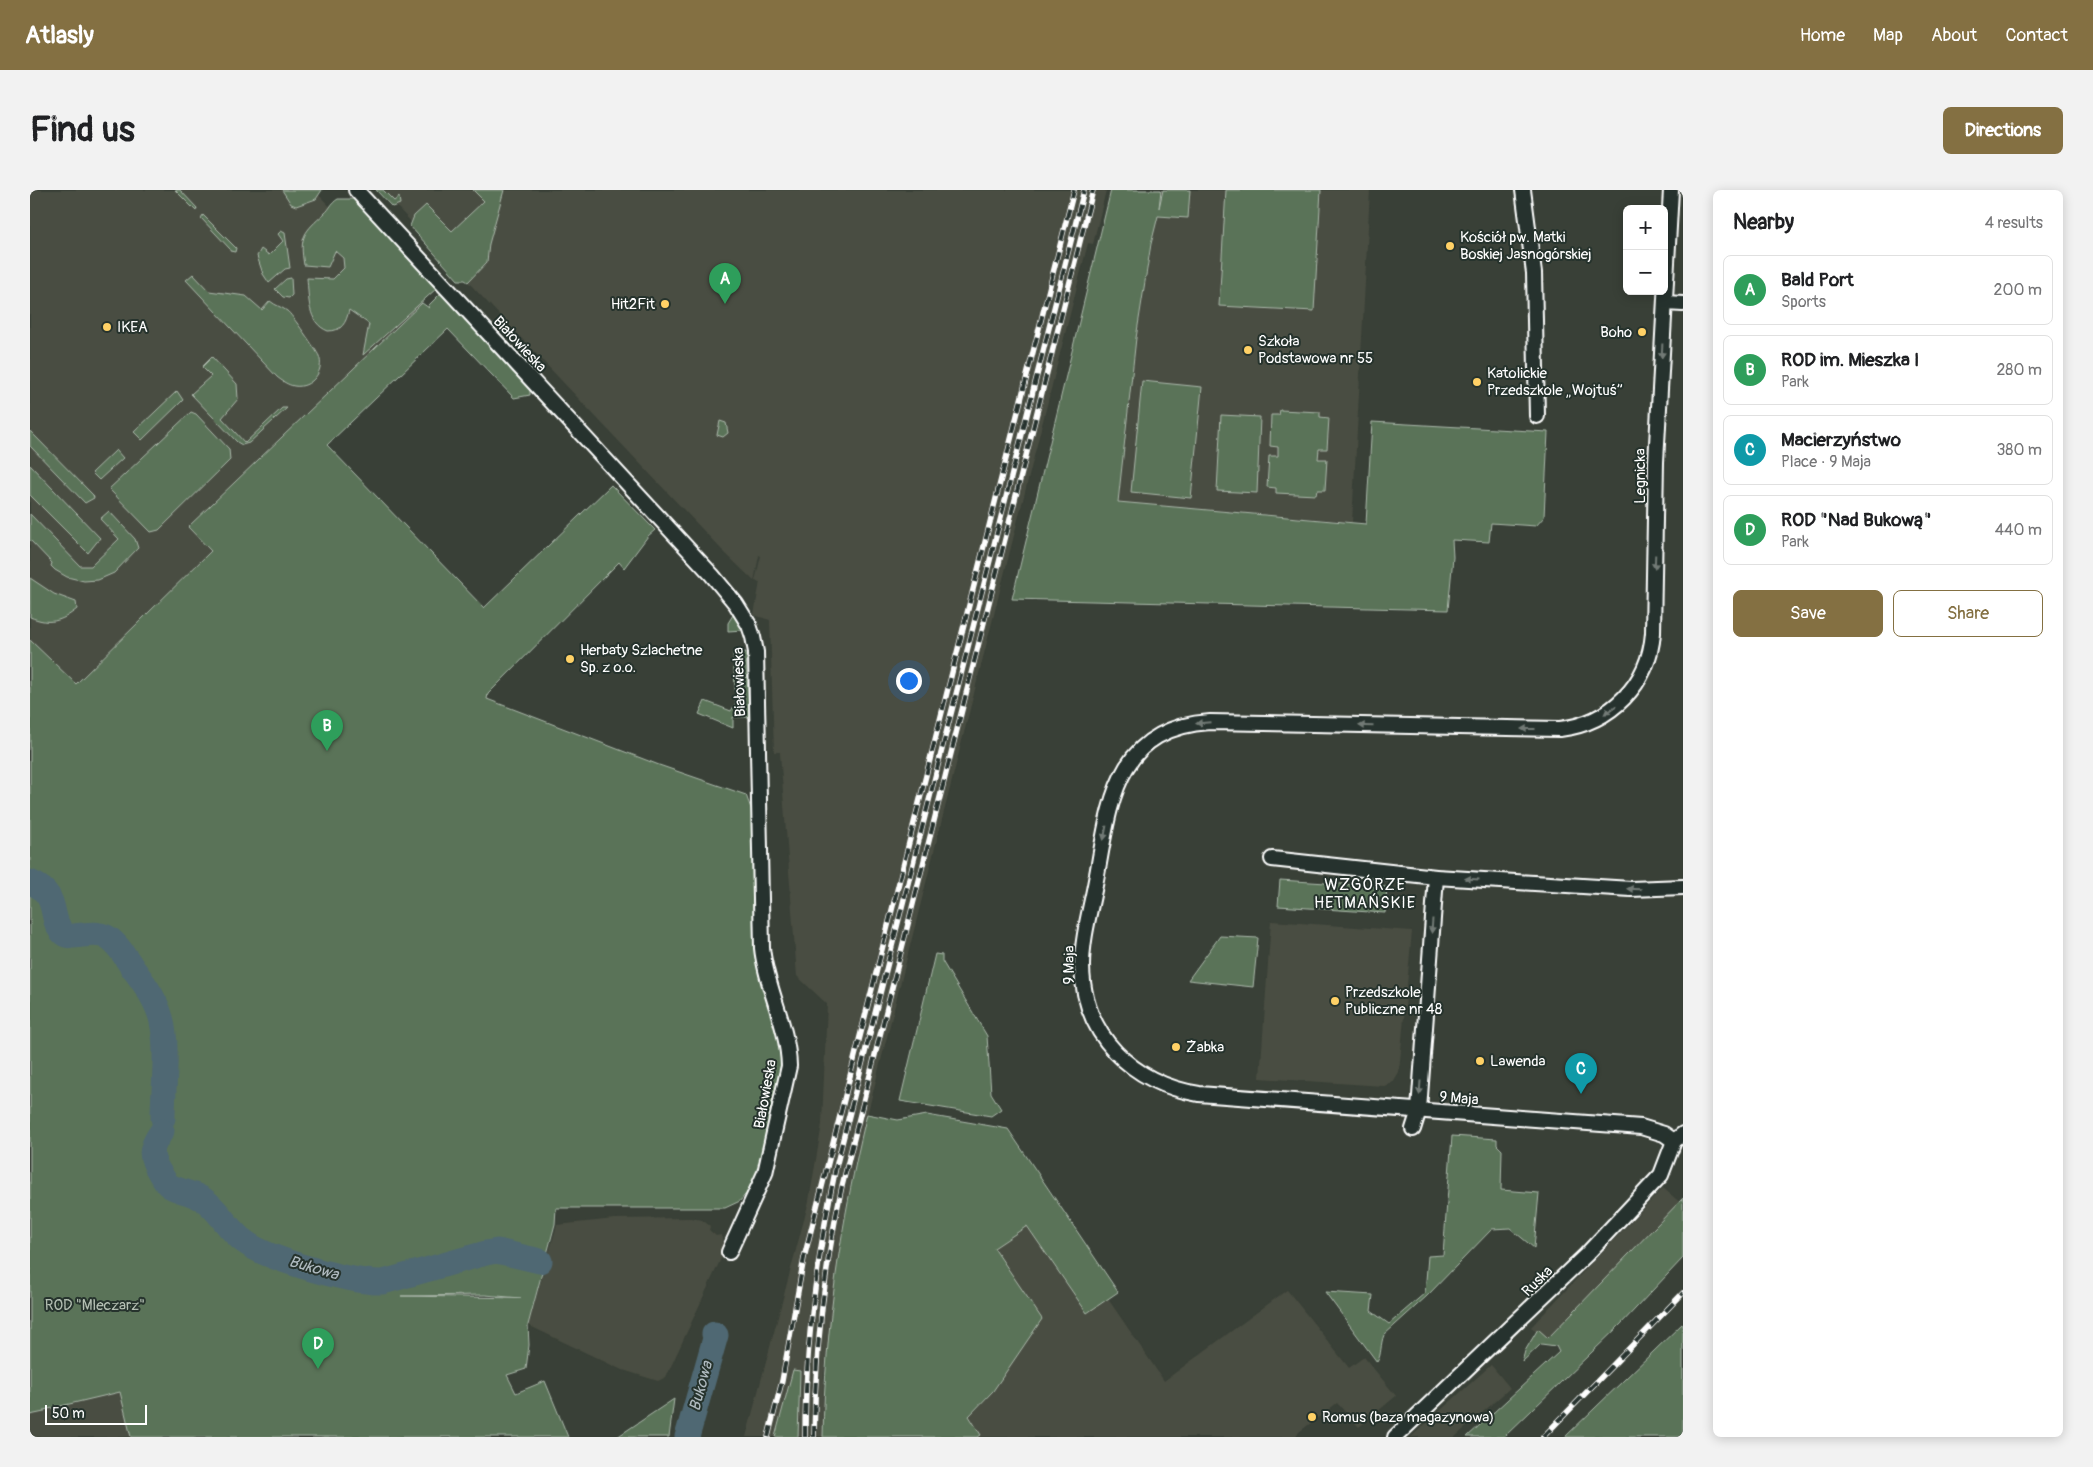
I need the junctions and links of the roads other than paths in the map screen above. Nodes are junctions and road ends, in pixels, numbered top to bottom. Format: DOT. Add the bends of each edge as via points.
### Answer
graph roads {
  1 [pos="356,190"];
  2 [pos="1523,190"];
  3 [pos="1671,190"];
  4 [pos="1665,303"];
  5 [pos="1683,304"];
  6 [pos="1537,416"];
  7 [pos="1577,726"];
  8 [pos="1272,858"];
  9 [pos="1436,877"];
  10 [pos="1683,887"];
  11 [pos="1419,1110"];
  12 [pos="1413,1129"];
  13 [pos="1679,1137"];
  14 [pos="729,1252"];
  15 [pos="1395,1437"];
  1 -- 14 [label="street, Białowieska" via="712,575 736,604 754,637 762,948 766,974 788,1049 789,1066 765,1173"];
  2 -- 6 [label="street" via="1534,273"];
  3 -- 4 [label="street, Legnicka"];
  4 -- 5 [label="street"];
  4 -- 7 [label="street, Legnicka, one-way" via="1656,462 1652,646 1643,672 1627,696 1606,713"];
  7 -- 11 [label="street, 9 Maja, one-way" via="1508,729 1200,723 1172,730 1147,744 1125,768 1116,786 1110,803 1082,967 1090,1013 1115,1052 1147,1077 1182,1091"];
  8 -- 9 [label="street"];
  10 -- 9 [label="street, one-way" via="1636,890"];
  9 -- 11 [label="street, one-way"];
  11 -- 12 [label="street"];
  11 -- 13 [label="street, 9 Maja" via="1641,1127"];
  13 -- 15 [label="street, Ruska" via="1660,1175 1586,1255"];
}
